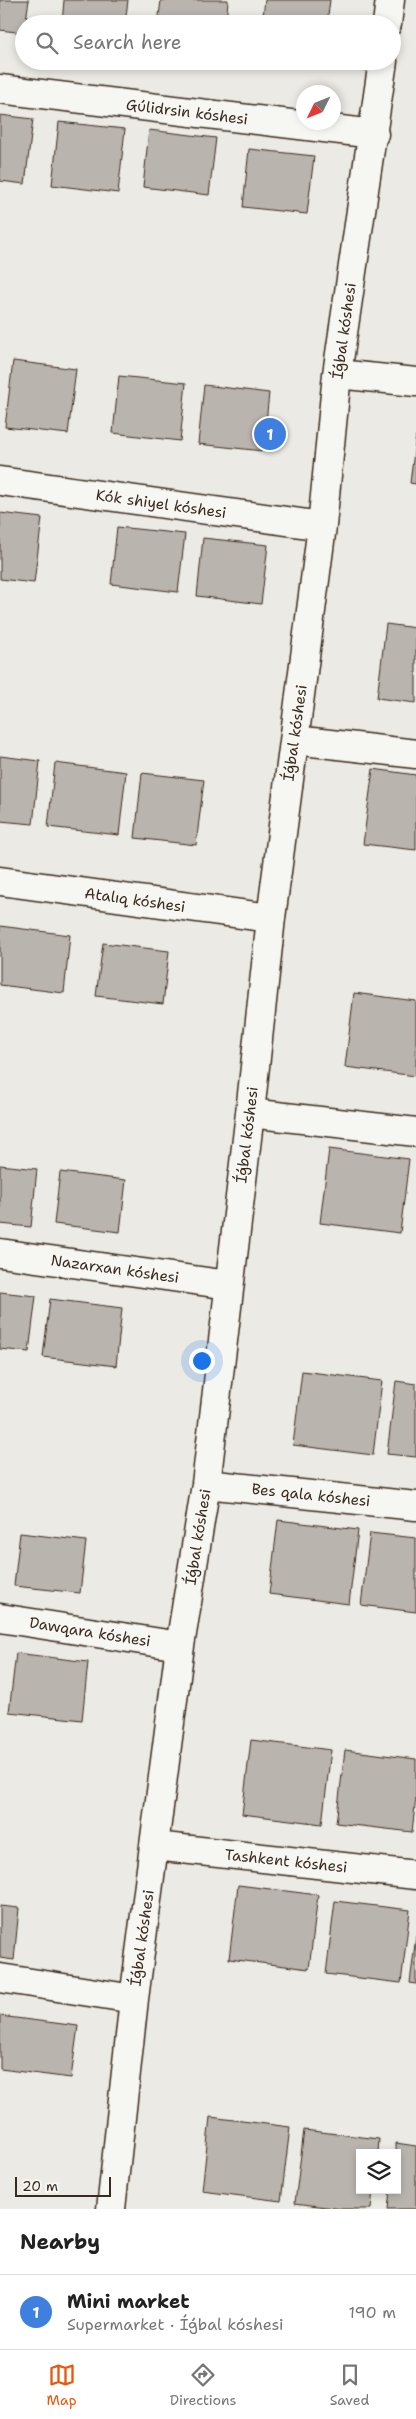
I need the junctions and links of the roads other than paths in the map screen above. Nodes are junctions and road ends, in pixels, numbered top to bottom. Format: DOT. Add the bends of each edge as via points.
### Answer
graph roads {
  1 [pos="390,0"];
  2 [pos="388,15"];
  3 [pos="381,70"];
  4 [pos="0,89"];
  5 [pos="374,134"];
  6 [pos="337,374"];
  7 [pos="416,382"];
  8 [pos="0,481"];
  9 [pos="322,526"];
  10 [pos="294,740"];
  11 [pos="416,754"];
  12 [pos="0,881"];
  13 [pos="271,918"];
  14 [pos="250,1112"];
  15 [pos="416,1132"];
  16 [pos="0,1253"];
  17 [pos="229,1285"];
  18 [pos="206,1484"];
  19 [pos="416,1506"];
  20 [pos="0,1618"];
  21 [pos="180,1646"];
  22 [pos="155,1846"];
  23 [pos="416,1875"];
  24 [pos="0,1978"];
  25 [pos="134,1999"];
  26 [pos="111,2209"];
  1 -- 2 [label="street"];
  3 -- 5 [label="street, Íǵbal kóshesi"];
  4 -- 5 [label="street, Gúlidrsin kóshesi"];
  5 -- 6 [label="street, Íǵbal kóshesi"];
  6 -- 7 [label="street"];
  6 -- 9 [label="street, Íǵbal kóshesi"];
  8 -- 9 [label="street, Kók shiyel kóshesi"];
  9 -- 10 [label="street, Íǵbal kóshesi"];
  10 -- 11 [label="street"];
  10 -- 13 [label="street, Íǵbal kóshesi"];
  12 -- 13 [label="street, Atalıq kóshesi"];
  13 -- 14 [label="street, Íǵbal kóshesi"];
  14 -- 15 [label="street"];
  14 -- 17 [label="street, Íǵbal kóshesi"];
  16 -- 17 [label="street, Nazarxan kóshesi"];
  17 -- 18 [label="street, Íǵbal kóshesi"];
  18 -- 19 [label="street, Bes qala kóshesi"];
  18 -- 21 [label="street, Íǵbal kóshesi"];
  20 -- 21 [label="street, Dawqara kóshesi"];
  21 -- 22 [label="street, Íǵbal kóshesi"];
  22 -- 23 [label="street, Tashkent kóshesi"];
  22 -- 25 [label="street, Íǵbal kóshesi"];
  24 -- 25 [label="street"];
  25 -- 26 [label="street, Íǵbal kóshesi"];
}
